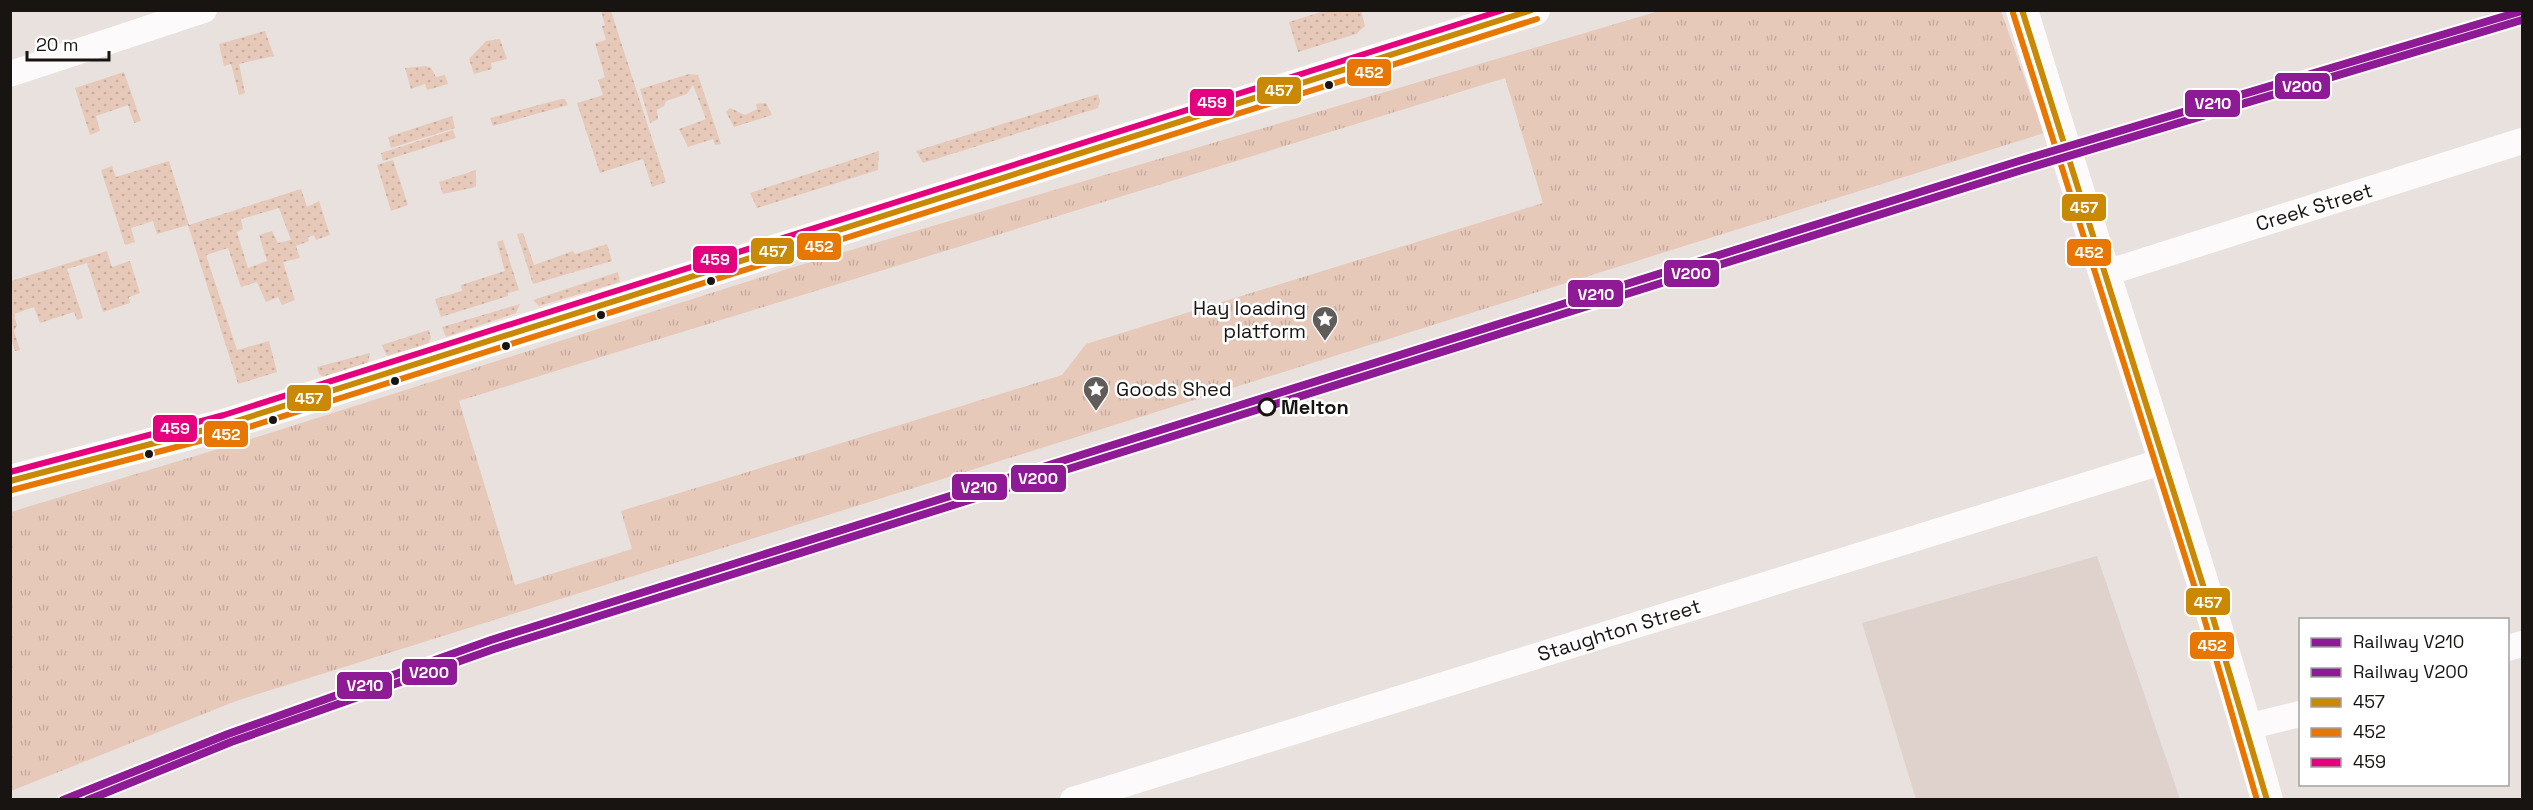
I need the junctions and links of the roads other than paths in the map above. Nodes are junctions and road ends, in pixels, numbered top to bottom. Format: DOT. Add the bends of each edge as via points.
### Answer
graph roads {
  1 [pos="204,10"];
  2 [pos="1534,10"];
  3 [pos="2022,10"];
  4 [pos="10,74"];
  5 [pos="2523,141"];
  6 [pos="2106,273"];
  7 [pos="2164,460"];
  8 [pos="10,481"];
  9 [pos="2299,714"];
  10 [pos="2247,727"];
  11 [pos="1073,800"];
  12 [pos="2267,800"];
  1 -- 4 [label="street"];
  2 -- 8 [label="street" via="227,424"];
  3 -- 6 [label="street"];
  5 -- 6 [label="street, Creek Street"];
  6 -- 7 [label="street"];
  7 -- 10 [label="street"];
  7 -- 11 [label="street, Staughton Street"];
  9 -- 10 [label="street"];
  10 -- 12 [label="street"];
}
